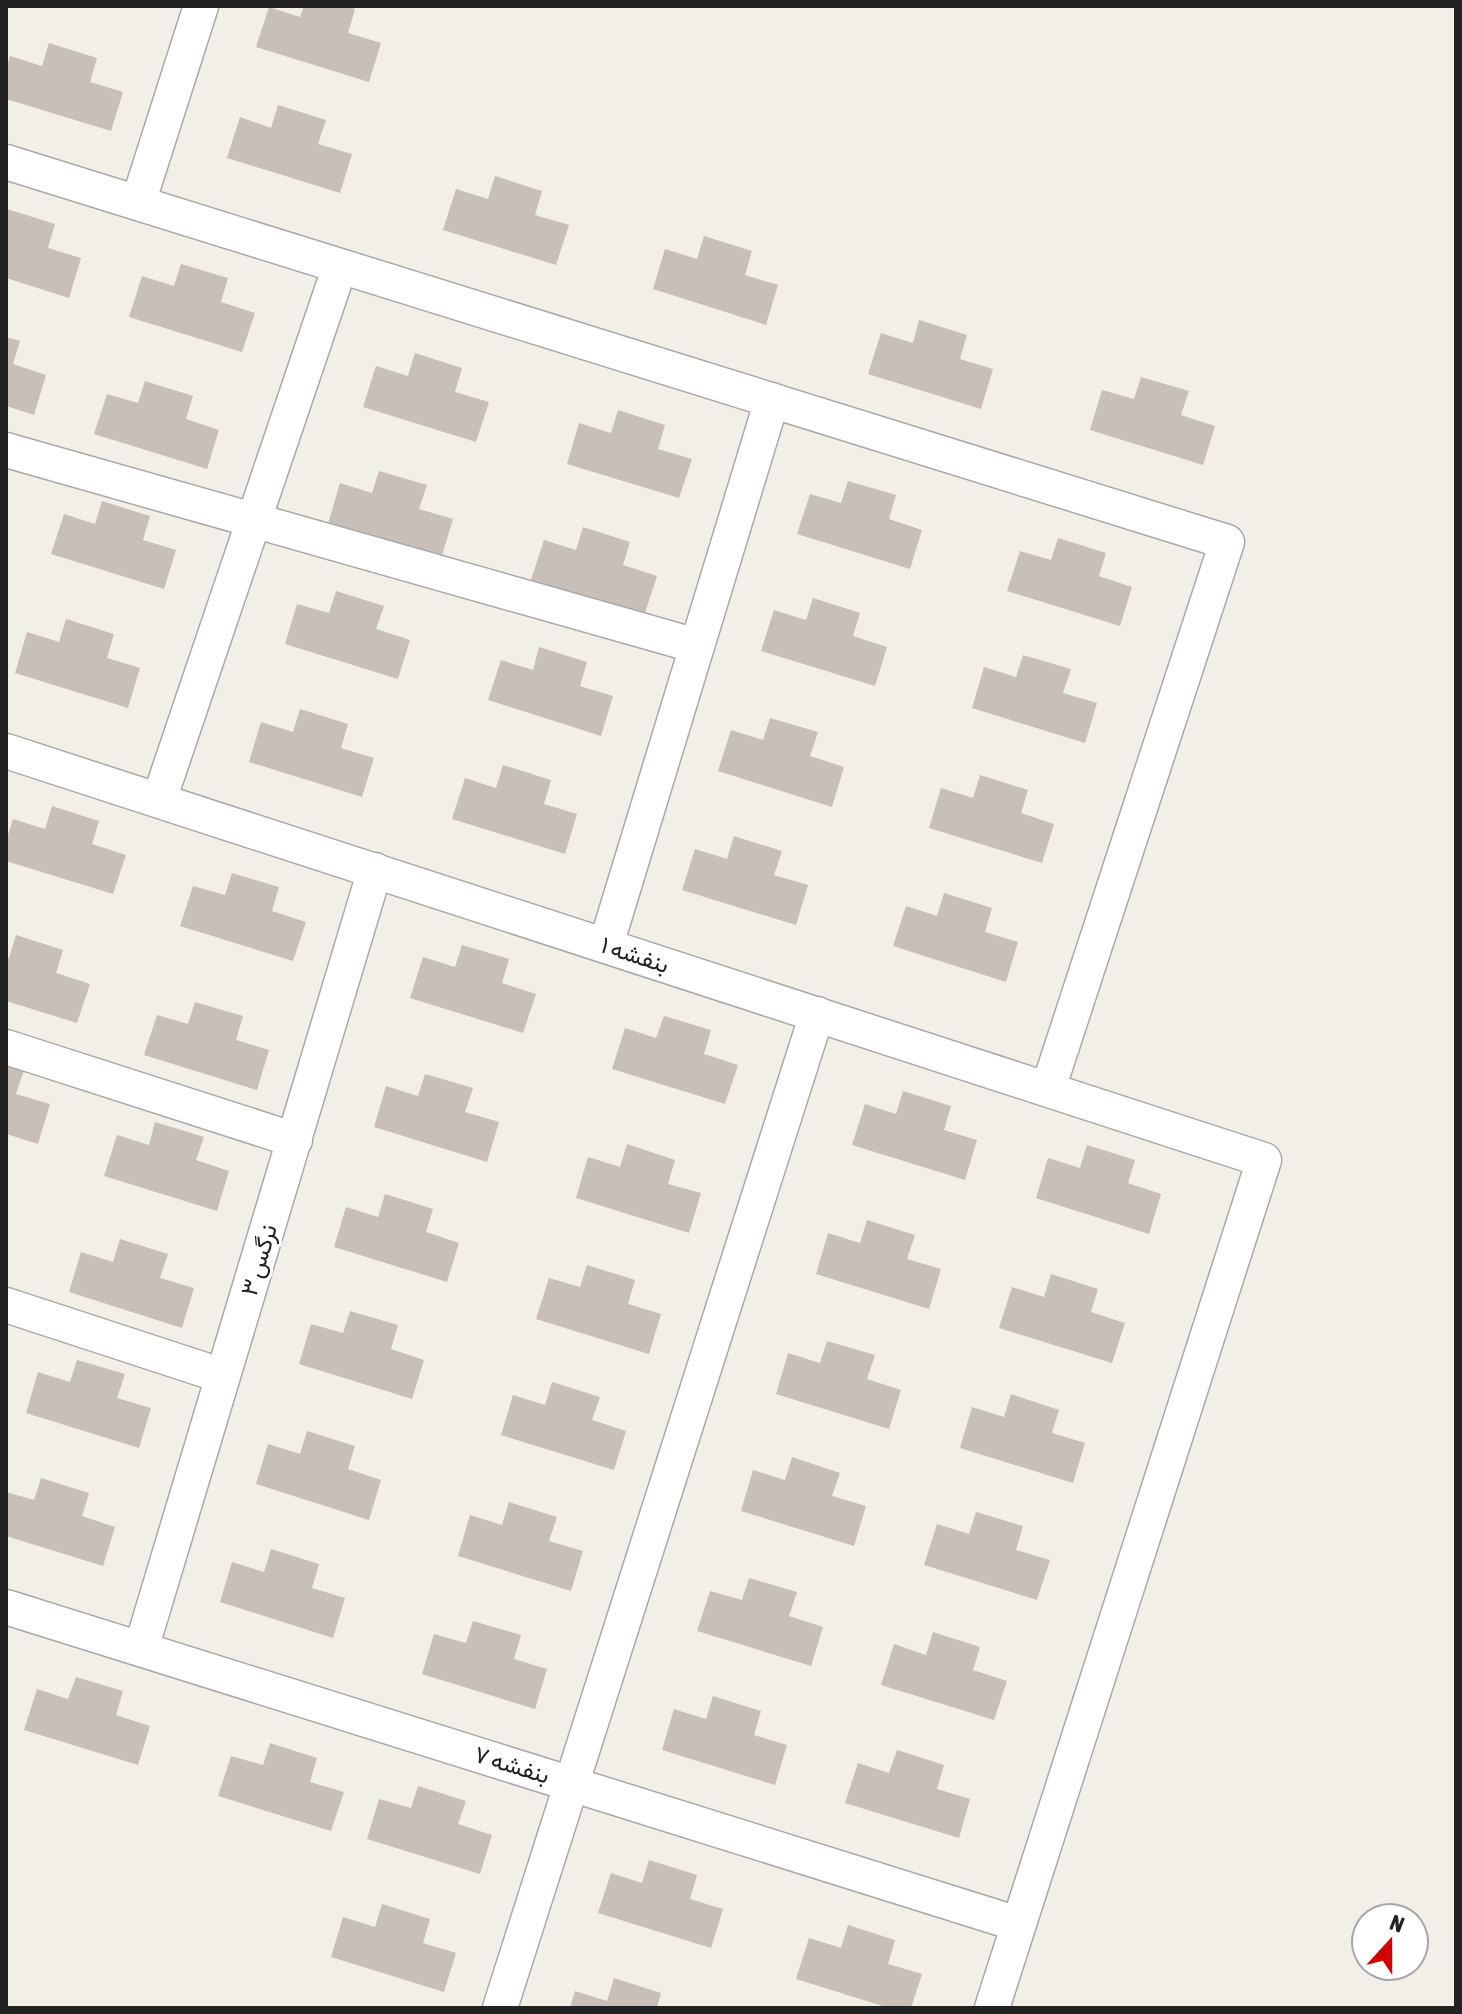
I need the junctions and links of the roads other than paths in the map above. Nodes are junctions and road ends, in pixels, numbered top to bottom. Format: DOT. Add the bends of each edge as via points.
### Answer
graph roads {
  1 [pos="201,6"];
  2 [pos="6,162"];
  3 [pos="138,203"];
  4 [pos="340,266"];
  5 [pos="772,400"];
  6 [pos="6,450"];
  7 [pos="253,521"];
  8 [pos="697,646"];
  9 [pos="6,751"];
  10 [pos="159,800"];
  11 [pos="375,870"];
  12 [pos="606,945"];
  13 [pos="817,1014"];
  14 [pos="6,1047"];
  15 [pos="1048,1089"];
  16 [pos="295,1140"];
  17 [pos="6,1305"];
  18 [pos="223,1376"];
  19 [pos="6,1607"];
  20 [pos="141,1649"];
  21 [pos="572,1784"];
  22 [pos="1018,1924"];
  23 [pos="500,2008"];
  24 [pos="992,2008"];
  1 -- 3 [label="street"];
  2 -- 3 [label="street"];
  3 -- 4 [label="street"];
  4 -- 5 [label="street"];
  4 -- 7 [label="street"];
  5 -- 8 [label="street"];
  5 -- 15 [label="street" via="1227,542"];
  6 -- 7 [label="street"];
  7 -- 8 [label="street"];
  7 -- 10 [label="street"];
  8 -- 12 [label="street"];
  9 -- 10 [label="street, بنفشه ۱"];
  10 -- 11 [label="street, بنفشه ۱"];
  11 -- 12 [label="street, بنفشه ۱"];
  11 -- 16 [label="street, نرگس ۳"];
  12 -- 13 [label="street, بنفشه ۱"];
  13 -- 15 [label="street, بنفشه ۱"];
  13 -- 21 [label="street"];
  14 -- 16 [label="street"];
  15 -- 22 [label="street, بنفشه ۱" via="1264,1160"];
  16 -- 18 [label="street, نرگس ۳"];
  17 -- 18 [label="street"];
  18 -- 20 [label="street, نرگس ۳"];
  19 -- 20 [label="street, بنفشه ۷"];
  20 -- 21 [label="street, بنفشه ۷"];
  21 -- 22 [label="street, بنفشه ۷"];
  21 -- 23 [label="street"];
  22 -- 24 [label="street"];
}
